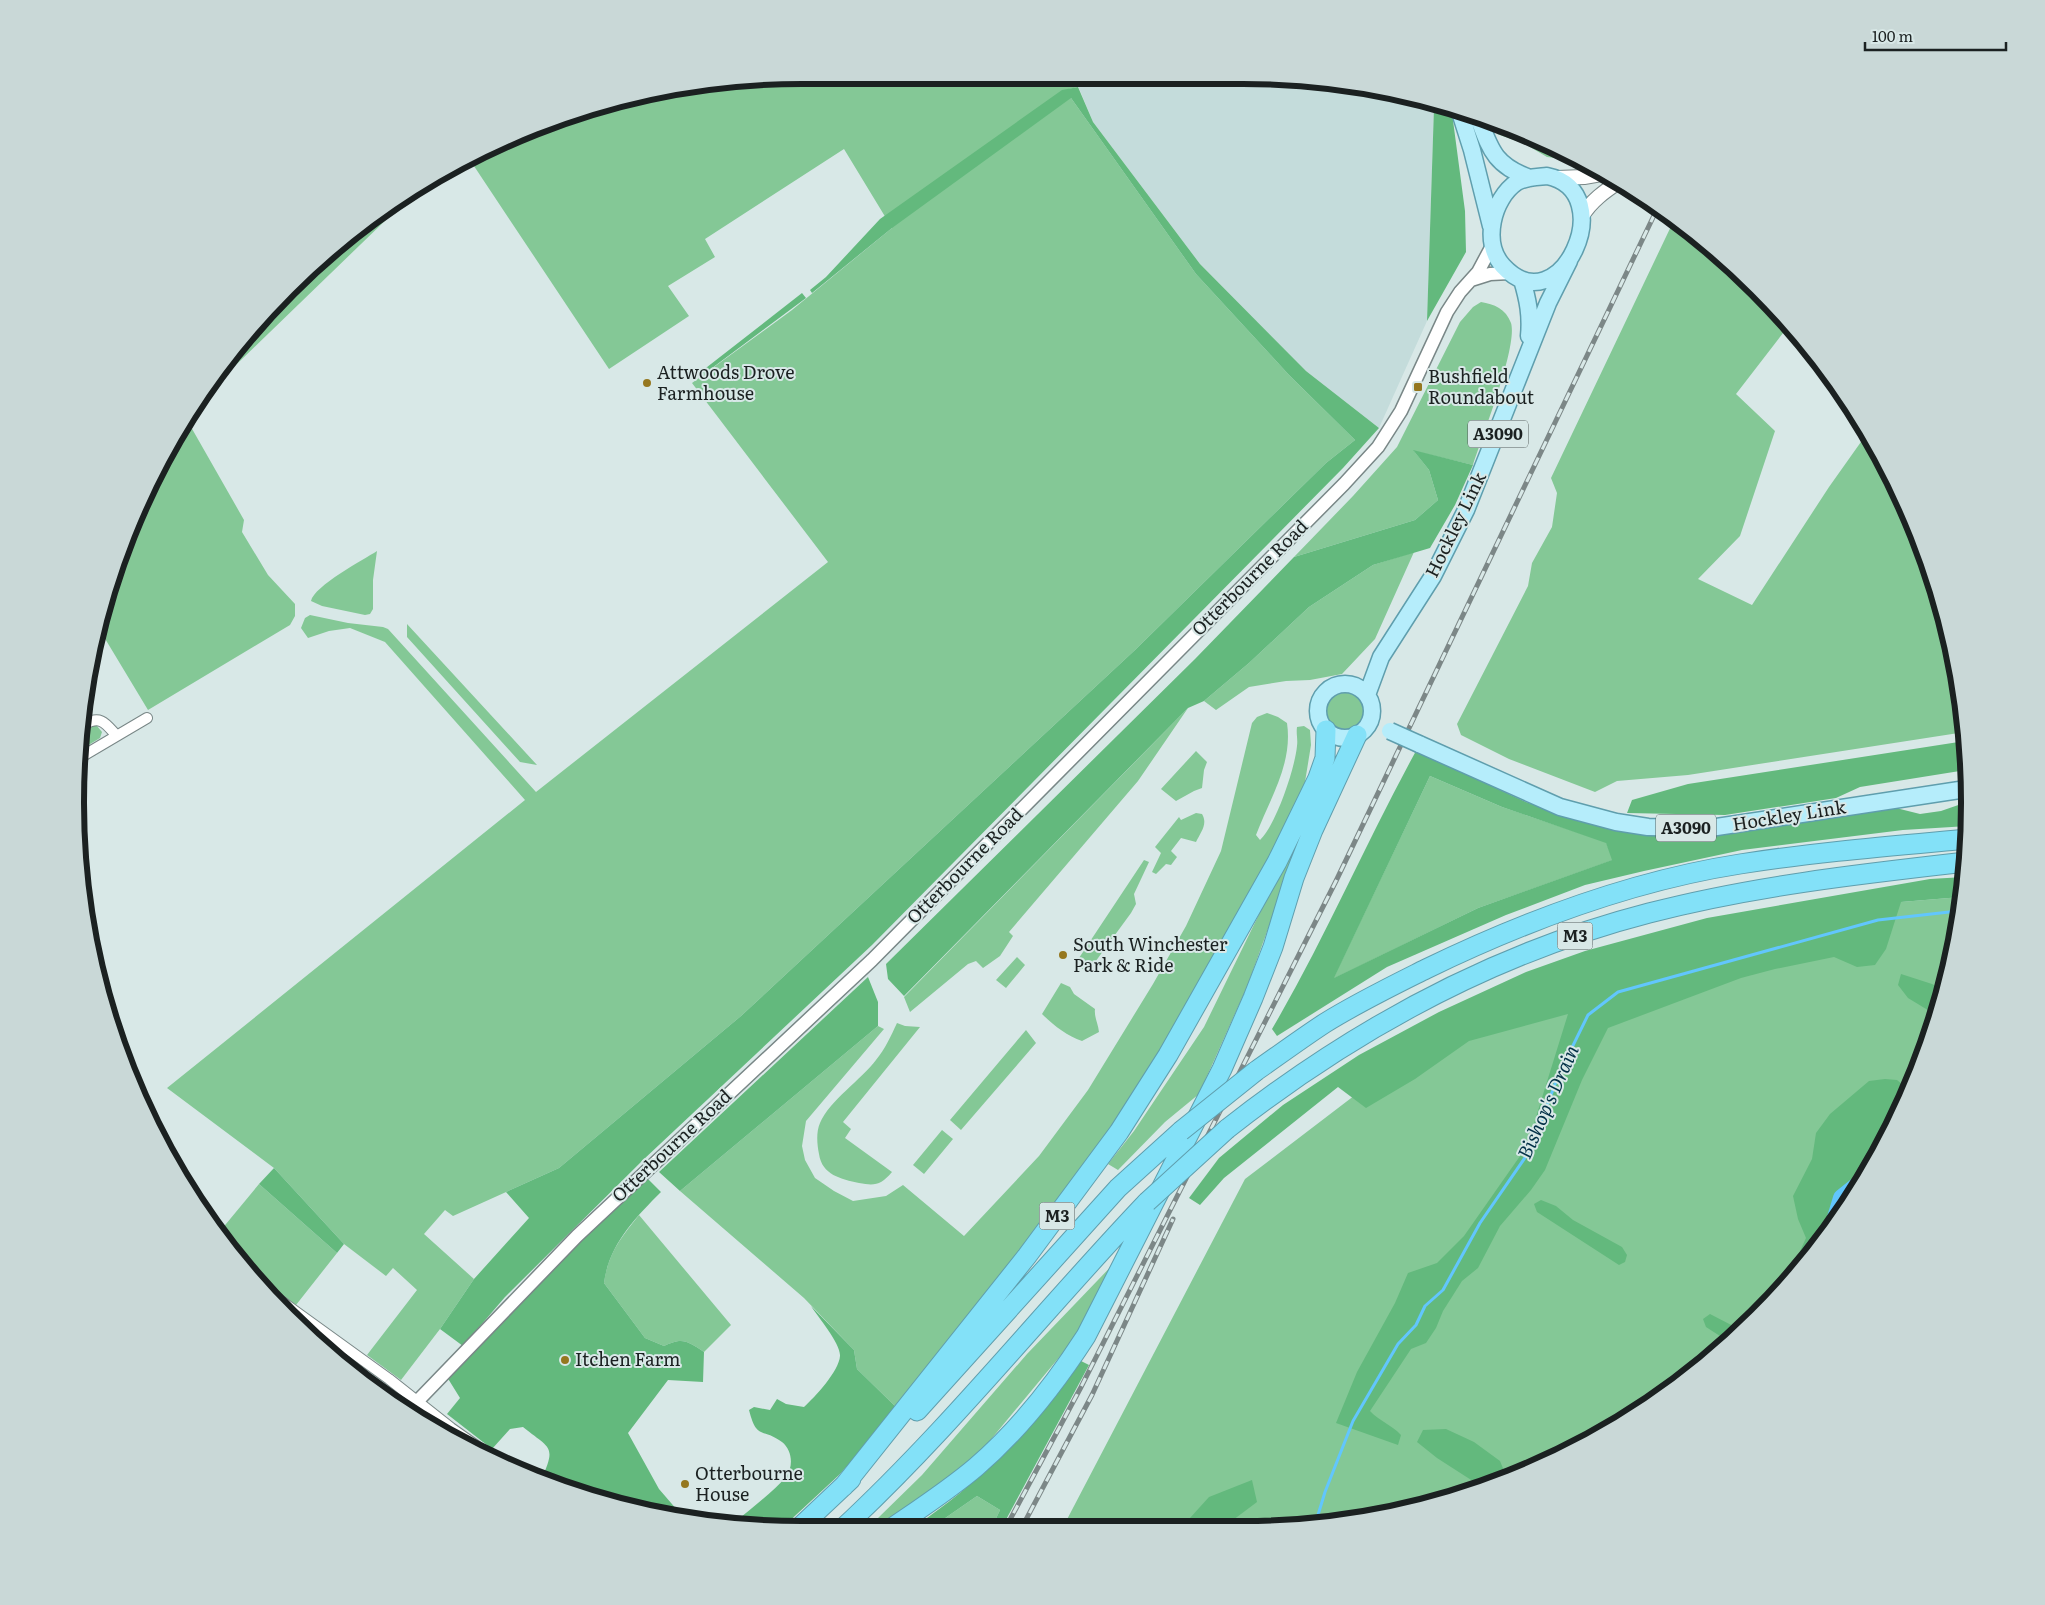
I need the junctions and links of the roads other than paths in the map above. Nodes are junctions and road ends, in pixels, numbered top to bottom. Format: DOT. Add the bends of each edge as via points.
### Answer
graph roads {
  1 [pos="1462,118"];
  2 [pos="1482,125"];
  3 [pos="1593,175"];
  4 [pos="1530,178"];
  5 [pos="1557,178"];
  6 [pos="1612,187"];
  7 [pos="1582,216"];
  8 [pos="1492,237"];
  9 [pos="1569,261"];
  10 [pos="1516,276"];
  11 [pos="1471,280"];
  12 [pos="1526,356"];
  13 [pos="1381,657"];
  14 [pos="1340,684"];
  15 [pos="1367,695"];
  16 [pos="1372,712"];
  17 [pos="147,718"];
  18 [pos="89,722"];
  19 [pos="1326,730"];
  20 [pos="1390,731"];
  21 [pos="1360,734"];
  22 [pos="116,735"];
  23 [pos="85,754"];
  24 [pos="1961,790"];
  25 [pos="1960,840"];
  26 [pos="1959,863"];
  27 [pos="293,1309"];
  28 [pos="417,1400"];
  29 [pos="412,1406"];
  30 [pos="458,1433"];
  31 [pos="842,1487"];
  32 [pos="806,1521"];
  33 [pos="850,1521"];
  34 [pos="902,1521"];
  1 -- 8 [label="main road"];
  2 -- 4 [label="main road" via="1500,162"];
  3 -- 5 [label="main road"];
  4 -- 5 [label="main road"];
  4 -- 8 [label="main road" via="1519,182 1504,195 1496,208"];
  5 -- 7 [label="main road" via="1572,192"];
  6 -- 7 [label="main road" via="1597,198"];
  7 -- 9 [label="main road" via="1581,233"];
  8 -- 10 [label="main road" via="1496,256"];
  8 -- 11 [label="street, Otterbourne Road" via="1484,262"];
  9 -- 10 [label="main road" via="1547,280 1539,282"];
  9 -- 12 [label="main road, Hockley Link / A3090"];
  10 -- 11 [label="street" via="1490,274"];
  10 -- 12 [label="main road, Hockley Link / A3090" via="1529,303 1531,319"];
  11 -- 28 [label="street, Otterbourne Road" via="1447,312 1401,411 1378,447 1351,476 872,960 582,1232"];
  12 -- 13 [label="main road, Hockley Link / A3090" via="1466,510 1433,576"];
  13 -- 14 [label="main road, Hockley Link / A3090"];
  13 -- 15 [label="main road, Hockley Link / A3090"];
  14 -- 15 [label="main road" via="1354,686"];
  14 -- 19 [label="main road" via="1327,690 1318,706 1319,719"];
  15 -- 16 [label="main road"];
  16 -- 20 [label="main road, Hockley Link / A3090"];
  16 -- 21 [label="main road" via="1371,720"];
  17 -- 22 [label="street"];
  18 -- 22 [label="street" via="100,721"];
  19 -- 21 [label="main road" via="1338,737 1351,738"];
  19 -- 31 [label="highway, M3" via="1325,758 1318,778 1277,862 1168,1055 1119,1132 1033,1248"];
  20 -- 21 [label="main road, Hockley Link / A3090"];
  20 -- 24 [label="main road, Hockley Link / A3090, bridge" via="1560,807 1648,827 1710,828"];
  21 -- 34 [label="highway" via="1313,830 1273,947 1236,1037 1086,1336 1027,1415 977,1466"];
  22 -- 23 [label="street"];
  25 -- 31 [label="highway, M3, bridge" via="1739,864 1599,898 1458,953 1326,1023 1256,1071 1181,1130 1118,1188 943,1384"];
  26 -- 33 [label="highway, M3, bridge" via="1844,876 1649,913 1560,941 1484,970 1414,1005 1324,1058 1227,1129 1147,1202 903,1469"];
  27 -- 28 [label="street"];
  28 -- 29 [label="street, Otterbourne Road"];
  28 -- 30 [label="street"];
  31 -- 32 [label="highway, M3"];
}
